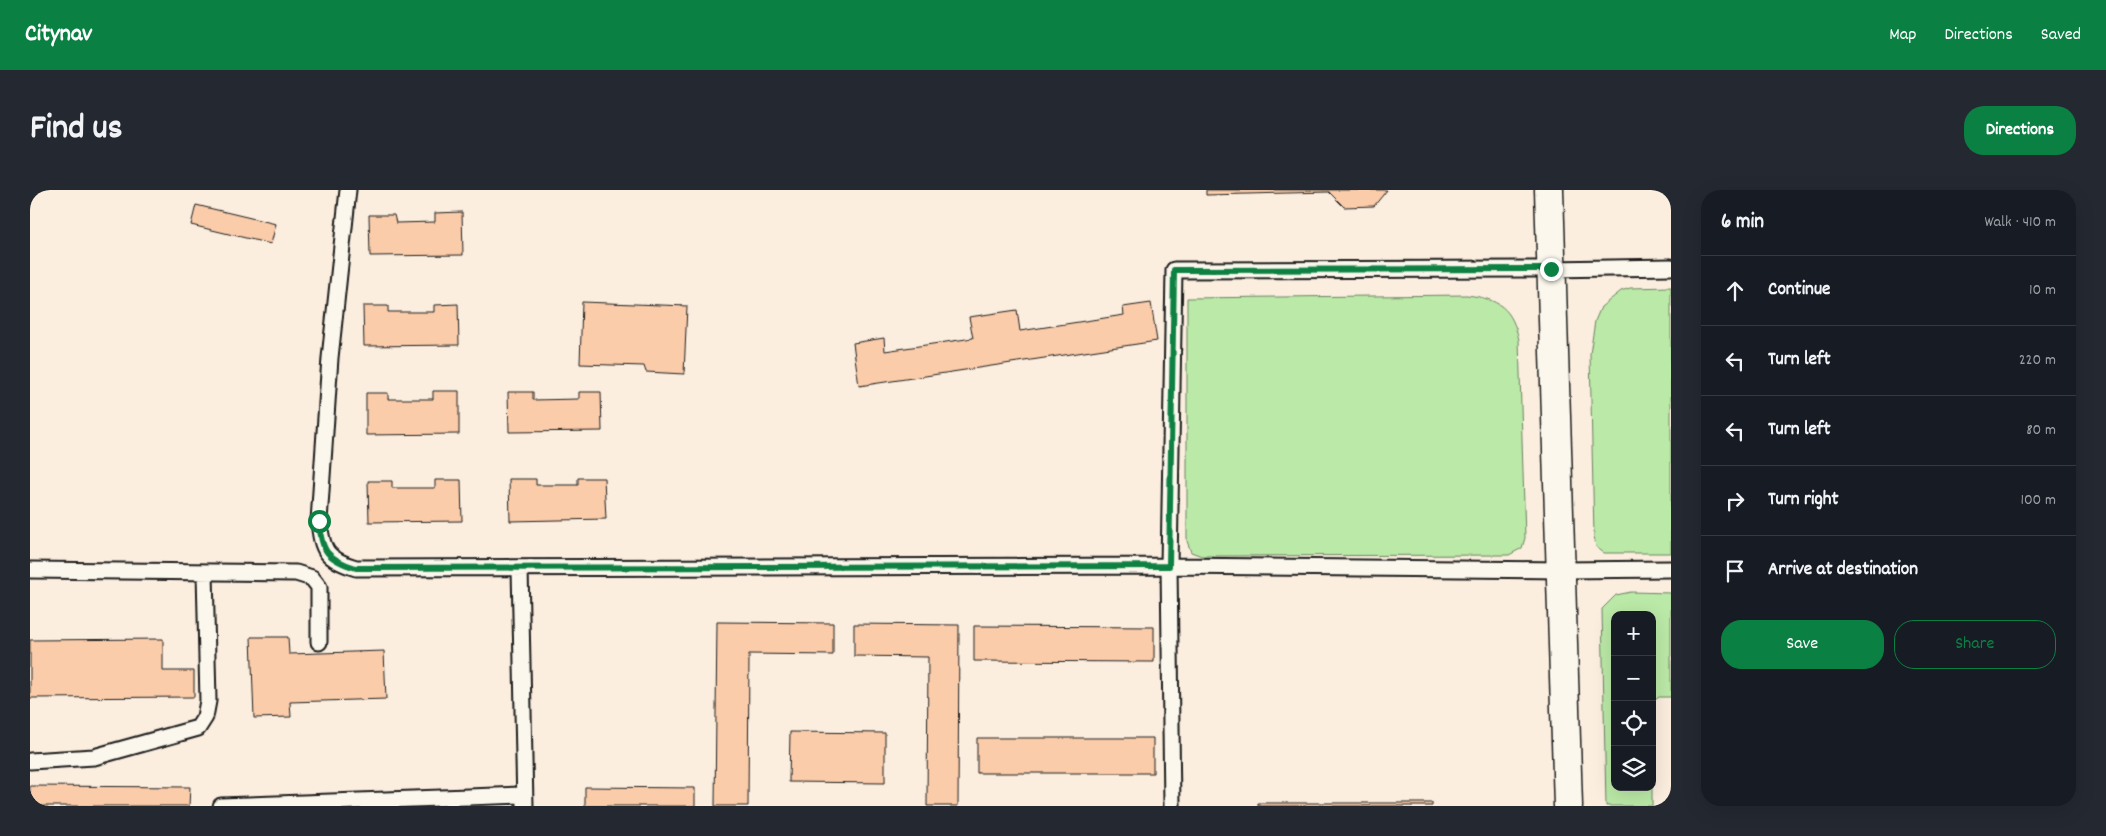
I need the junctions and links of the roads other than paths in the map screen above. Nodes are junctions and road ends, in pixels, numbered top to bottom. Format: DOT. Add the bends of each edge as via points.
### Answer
graph roads {
  1 [pos="348,190"];
  2 [pos="1549,190"];
  3 [pos="1671,267"];
  4 [pos="1551,269"];
  5 [pos="1169,566"];
  6 [pos="520,568"];
  7 [pos="30,570"];
  8 [pos="1562,570"];
  9 [pos="1671,570"];
  10 [pos="205,572"];
  11 [pos="319,642"];
  12 [pos="30,761"];
  13 [pos="522,801"];
  14 [pos="221,806"];
  15 [pos="1172,806"];
  16 [pos="1568,806"];
  1 -- 6 [label="lane" via="330,358 319,521 321,543 330,556 356,568"];
  2 -- 4 [label="street"];
  3 -- 4 [label="lane"];
  4 -- 5 [label="lane" via="1174,270"];
  4 -- 8 [label="street"];
  5 -- 6 [label="lane"];
  5 -- 8 [label="lane"];
  5 -- 15 [label="lane"];
  6 -- 13 [label="lane"];
  7 -- 10 [label="lane"];
  8 -- 9 [label="lane"];
  8 -- 16 [label="street"];
  10 -- 11 [label="lane" via="296,573 312,578 319,587"];
  10 -- 12 [label="lane" via="208,701 205,717 198,728 94,757"];
  13 -- 14 [label="lane"];
}
